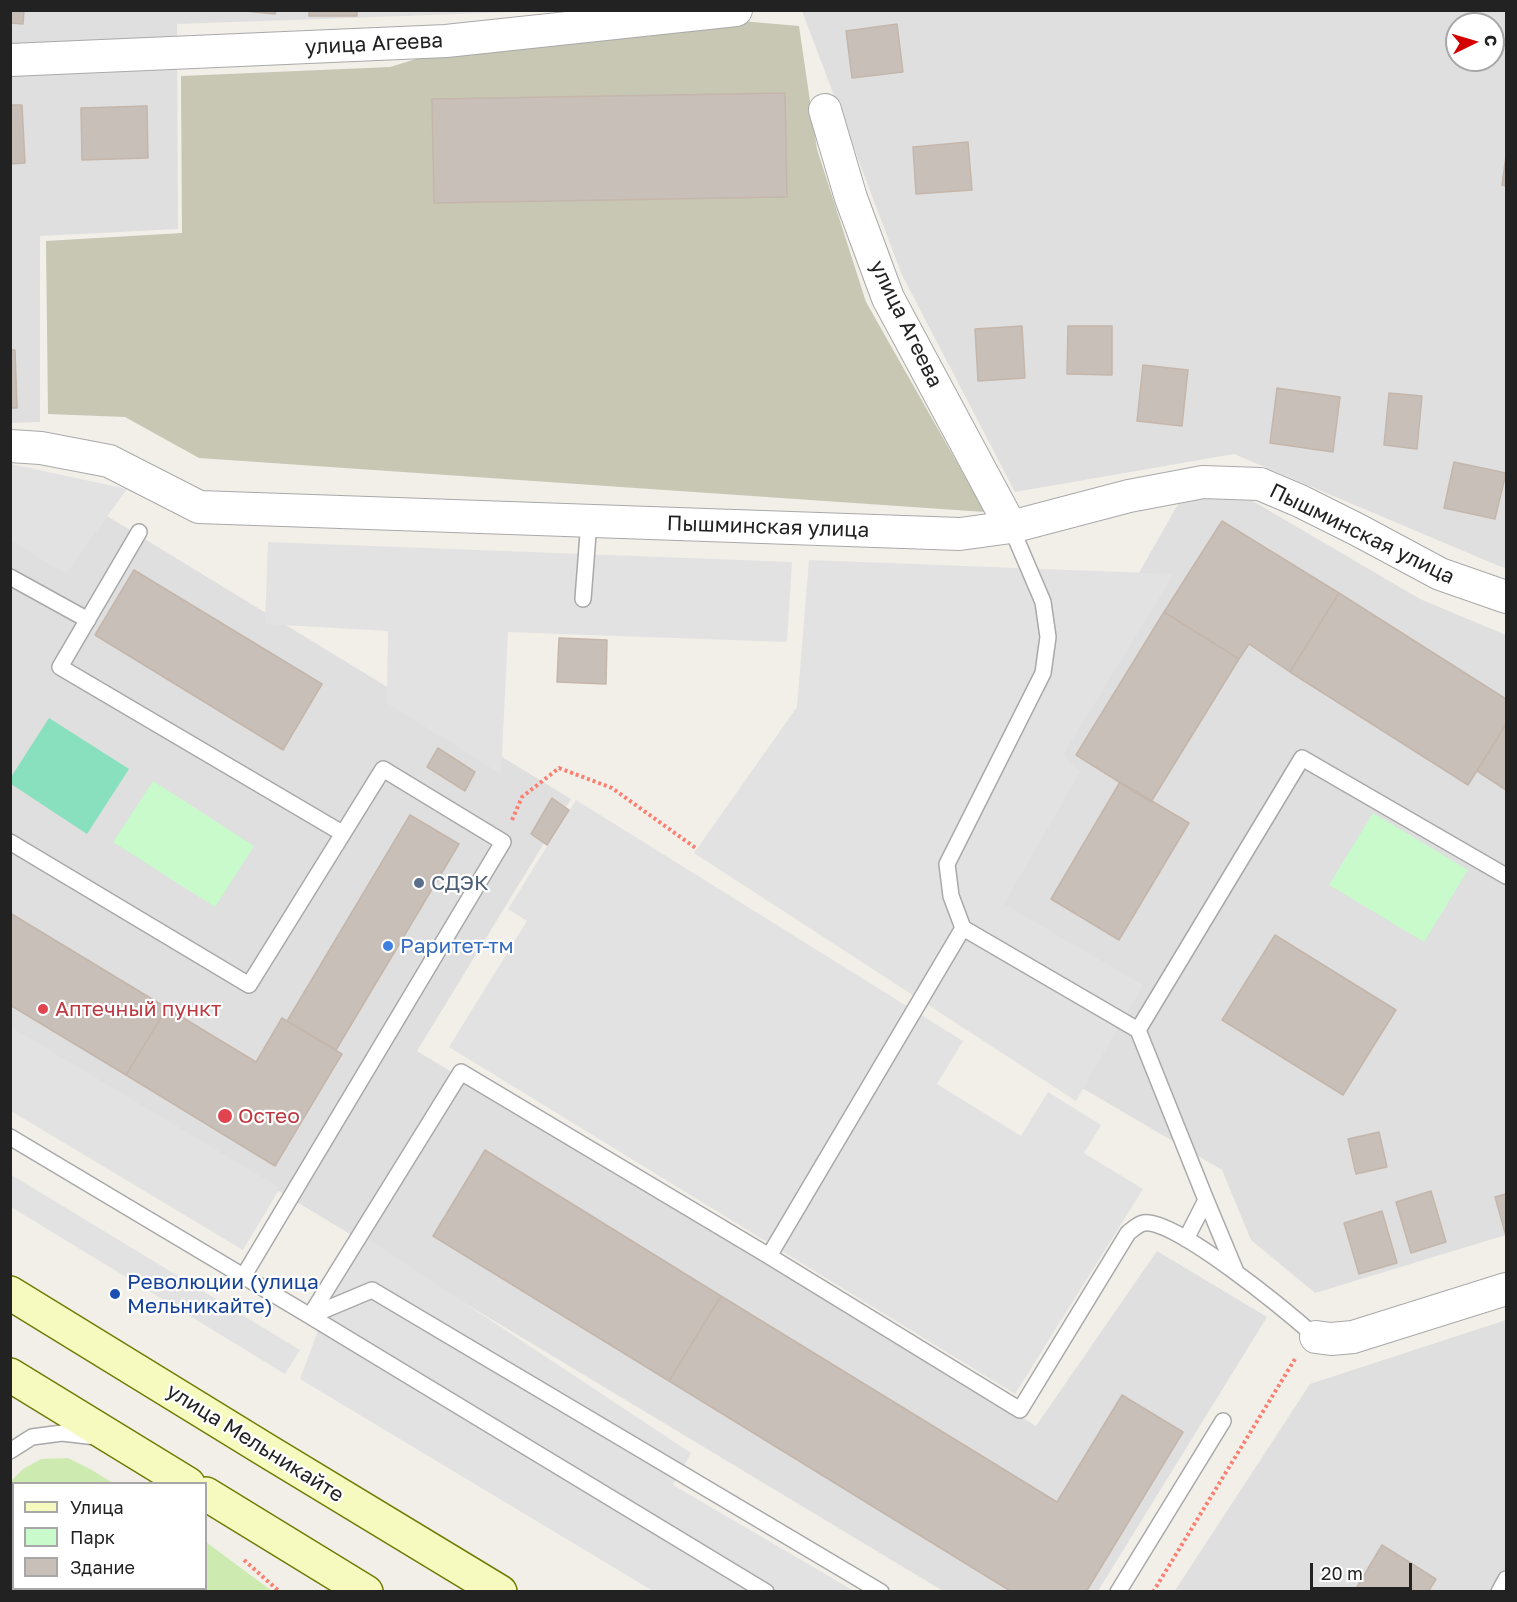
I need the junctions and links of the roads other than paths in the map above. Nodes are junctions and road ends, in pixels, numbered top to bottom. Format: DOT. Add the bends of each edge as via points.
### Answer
graph roads {
  1 [pos="736,10"];
  2 [pos="10,60"];
  3 [pos="825,110"];
  4 [pos="10,447"];
  5 [pos="589,521"];
  6 [pos="1011,527"];
  7 [pos="139,532"];
  8 [pos="10,577"];
  9 [pos="1506,597"];
  10 [pos="583,599"];
  11 [pos="88,620"];
  12 [pos="342,833"];
  13 [pos="10,842"];
  14 [pos="1506,876"];
  15 [pos="963,928"];
  16 [pos="1138,1030"];
  17 [pos="10,1137"];
  18 [pos="1206,1200"];
  19 [pos="1186,1239"];
  20 [pos="769,1256"];
  21 [pos="1236,1273"];
  22 [pos="243,1277"];
  23 [pos="1506,1289"];
  24 [pos="10,1293"];
  25 [pos="310,1316"];
  26 [pos="1316,1337"];
  27 [pos="10,1375"];
  28 [pos="1222,1421"];
  29 [pos="119,1442"];
  30 [pos="10,1451"];
  31 [pos="185,1482"];
  32 [pos="207,1495"];
  33 [pos="1506,1579"];
  34 [pos="366,1592"];
  35 [pos="500,1592"];
  36 [pos="766,1592"];
  37 [pos="881,1592"];
  38 [pos="1118,1592"];
  39 [pos="1499,1592"];
  1 -- 2 [label="street, улица Агеева" via="446,41"];
  3 -- 6 [label="street, улица Агеева" via="851,198 888,298"];
  4 -- 5 [label="street, Пышминская улица" via="41,448 109,461 200,507"];
  5 -- 6 [label="street, Пышминская улица" via="960,534"];
  5 -- 10 [label="lane"];
  6 -- 9 [label="street, Пышминская улица" via="1129,496 1203,482 1260,484 1440,574"];
  6 -- 15 [label="lane" via="1043,602 1048,637 1043,673 947,864 951,897"];
  7 -- 11 [label="lane"];
  8 -- 11 [label="lane"];
  11 -- 12 [label="lane" via="60,668"];
  12 -- 13 [label="lane" via="249,985"];
  12 -- 22 [label="lane" via="382,769 503,842"];
  14 -- 16 [label="lane" via="1302,758"];
  15 -- 16 [label="lane"];
  15 -- 20 [label="lane"];
  16 -- 18 [label="lane"];
  17 -- 22 [label="lane"];
  18 -- 19 [label="lane"];
  18 -- 21 [label="lane"];
  19 -- 20 [label="lane" via="1158,1225 1144,1223 1128,1233 1020,1410"];
  19 -- 21 [label="lane"];
  20 -- 25 [label="lane" via="461,1072"];
  21 -- 26 [label="lane"];
  22 -- 25 [label="lane"];
  23 -- 26 [label="street" via="1353,1337"];
  24 -- 35 [label="main road, улица Мельникайте"];
  25 -- 36 [label="lane"];
  25 -- 37 [label="lane" via="372,1290"];
  27 -- 29 [label="main road"];
  28 -- 38 [label="lane"];
  29 -- 30 [label="lane" via="62,1434 32,1437"];
  29 -- 31 [label="main road"];
  32 -- 34 [label="main road"];
  33 -- 39 [label="lane"];
}
